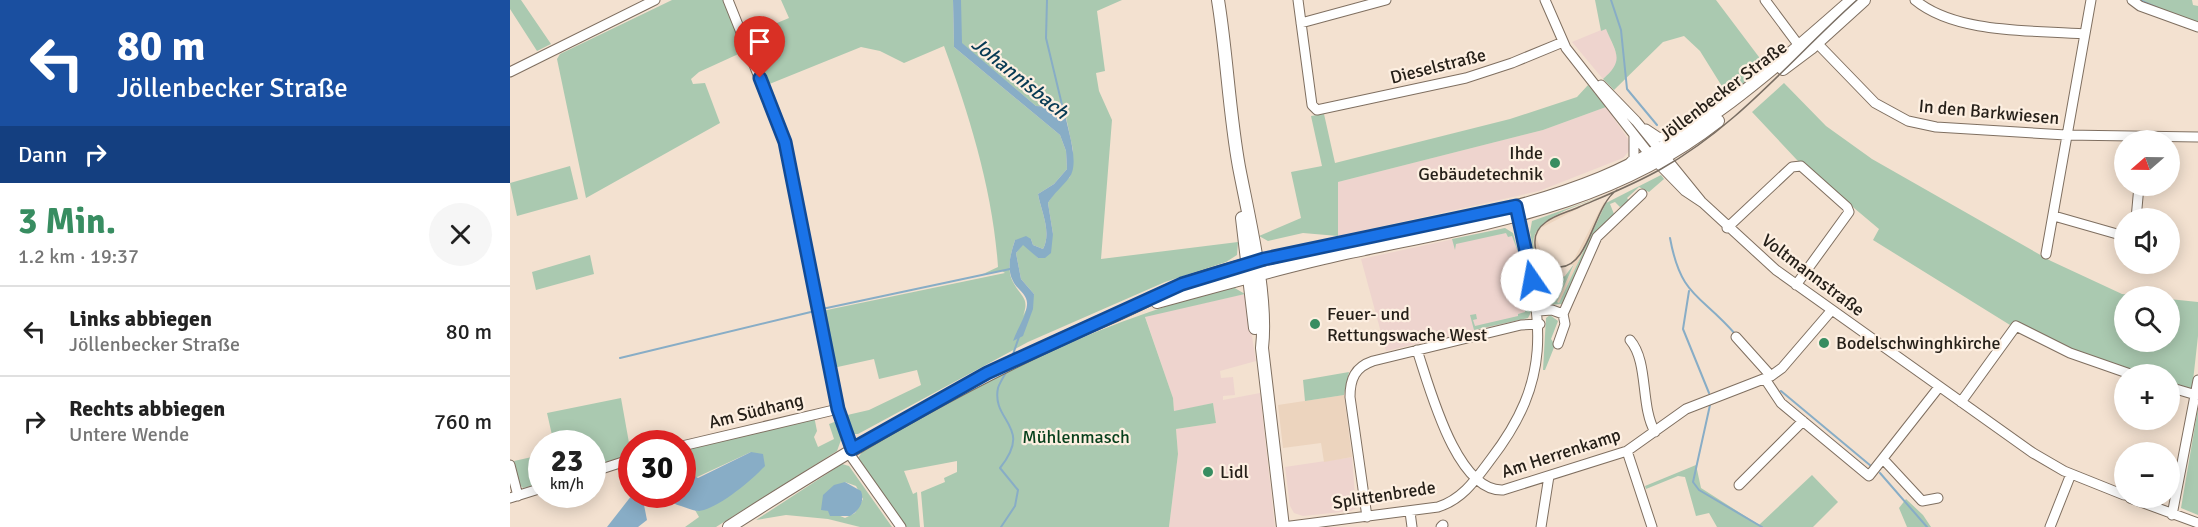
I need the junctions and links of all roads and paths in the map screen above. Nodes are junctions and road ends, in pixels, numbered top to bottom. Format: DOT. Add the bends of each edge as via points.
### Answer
graph roads {
  1 [pos="655,0"];
  2 [pos="728,0"];
  3 [pos="1218,0"];
  4 [pos="1298,0"];
  5 [pos="1386,0"];
  6 [pos="1545,0"];
  7 [pos="1766,0"];
  8 [pos="1852,0"];
  9 [pos="1864,0"];
  10 [pos="1915,0"];
  11 [pos="2091,0"];
  12 [pos="2132,0"];
  13 [pos="1301,23"];
  14 [pos="2198,27"];
  15 [pos="2084,34"];
  16 [pos="1814,40"];
  17 [pos="1563,42"];
  18 [pos="1802,49"];
  19 [pos="510,72"];
  20 [pos="1589,75"];
  21 [pos="1636,121"];
  22 [pos="1634,133"];
  23 [pos="1685,134"];
  24 [pos="2066,135"];
  25 [pos="2114,137"];
  26 [pos="2180,137"];
  27 [pos="2198,137"];
  28 [pos="1658,156"];
  29 [pos="1626,167"];
  30 [pos="1239,169"];
  31 [pos="1642,194"];
  32 [pos="1614,206"];
  33 [pos="1517,211"];
  34 [pos="1618,215"];
  35 [pos="2054,216"];
  36 [pos="1727,228"];
  37 [pos="2114,233"];
  38 [pos="1252,239"];
  39 [pos="2046,254"];
  40 [pos="1278,262"];
  41 [pos="1251,269"];
  42 [pos="1796,285"];
  43 [pos="1260,301"];
  44 [pos="1538,311"];
  45 [pos="1832,311"];
  46 [pos="1563,314"];
  47 [pos="1540,324"];
  48 [pos="1736,338"];
  49 [pos="1630,340"];
  50 [pos="1558,344"];
  51 [pos="1262,348"];
  52 [pos="1417,350"];
  53 [pos="2114,368"];
  54 [pos="1768,378"];
  55 [pos="2198,380"];
  56 [pos="1939,387"];
  57 [pos="2180,390"];
  58 [pos="2196,395"];
  59 [pos="1961,402"];
  60 [pos="838,409"];
  61 [pos="1803,422"];
  62 [pos="1655,432"];
  63 [pos="696,443"];
  64 [pos="850,451"];
  65 [pos="1627,451"];
  66 [pos="1883,459"];
  67 [pos="510,465"];
  68 [pos="2071,474"];
  69 [pos="1549,476"];
  70 [pos="1477,478"];
  71 [pos="1739,485"];
  72 [pos="2114,491"];
  73 [pos="514,497"];
  74 [pos="1938,498"];
  75 [pos="2155,508"];
  76 [pos="1410,512"];
  77 [pos="2172,515"];
  78 [pos="1367,517"];
  79 [pos="2198,523"];
  80 [pos="729,527"];
  81 [pos="901,527"];
  82 [pos="1283,527"];
  83 [pos="1412,527"];
  84 [pos="1541,527"];
  85 [pos="1652,527"];
  86 [pos="2050,527"];
  1 -- 19 [label="street"];
  2 -- 60 [label="street" via="785,142"];
  3 -- 30 [label="main road"];
  4 -- 13 [label="street"];
  5 -- 13 [label="street"];
  6 -- 17 [label="street"];
  7 -- 18 [label="street"];
  8 -- 16 [label="main road, Jöllenbecker Straße"];
  9 -- 16 [label="main road, Jöllenbecker Straße"];
  10 -- 15 [label="street" via="1928,11 1961,24"];
  11 -- 15 [label="street"];
  12 -- 14 [label="street"];
  13 -- 17 [label="street, Dieselstraße" via="1311,105 1317,110 1478,75"];
  15 -- 24 [label="street"];
  16 -- 18 [label="main road, Jöllenbecker Straße"];
  16 -- 24 [label="street, In den Barkwiesen" via="1875,103 1908,121 1936,127"];
  17 -- 20 [label="street"];
  18 -- 23 [label="main road, Jöllenbecker Straße"];
  18 -- 28 [label="main road, Jöllenbecker Straße" via="1707,130"];
  20 -- 21 [label="street"];
  20 -- 22 [label="street"];
  21 -- 23 [label="street" via="1660,137 1669,139"];
  21 -- 28 [label="street"];
  22 -- 28 [label="street"];
  22 -- 29 [label="street" via="1634,158"];
  23 -- 28 [label="main road, Jöllenbecker Straße"];
  24 -- 25 [label="street, In den Barkwiesen"];
  24 -- 35 [label="street"];
  26 -- 27 [label="street, In den Barkwiesen"];
  28 -- 29 [label="main road, Jöllenbecker Straße"];
  28 -- 33 [label="main road, Jöllenbecker Straße" via="1593,193"];
  28 -- 36 [label="street, Voltmannstraße" via="1685,191"];
  29 -- 33 [label="main road, Jöllenbecker Straße"];
  30 -- 38 [label="main road"];
  30 -- 41 [label="main road"];
  31 -- 34 [label="street"];
  32 -- 34 [label="street"];
  33 -- 40 [label="main road, Jöllenbecker Straße"];
  33 -- 44 [label="street, Splittenbrede"];
  34 -- 46 [label="street" via="1594,241"];
  35 -- 37 [label="street"];
  35 -- 39 [label="street"];
  36 -- 42 [label="street, Voltmannstraße"];
  36 -- 42 [label="street" via="1792,167 1801,166 1849,212"];
  38 -- 40 [label="main road"];
  38 -- 41 [label="main road"];
  40 -- 41 [label="main road, Jöllenbecker Straße"];
  40 -- 43 [label="main road"];
  41 -- 43 [label="main road"];
  41 -- 51 [label="main road" via="1256,331"];
  41 -- 64 [label="main road, Jöllenbecker Straße" via="1182,284 1042,347 987,373"];
  42 -- 45 [label="street, Voltmannstraße"];
  43 -- 51 [label="main road"];
  44 -- 46 [label="street"];
  44 -- 47 [label="street, Splittenbrede"];
  45 -- 54 [label="street, Am Herrenkamp"];
  45 -- 56 [label="street, Voltmannstraße"];
  46 -- 50 [label="street" via="1565,324"];
  47 -- 52 [label="street"];
  47 -- 70 [label="street, Splittenbrede" via="1537,361 1525,404 1505,441"];
  48 -- 54 [label="street"];
  49 -- 62 [label="street" via="1637,351"];
  51 -- 82 [label="main road"];
  52 -- 70 [label="street" via="1448,438 1461,464"];
  52 -- 78 [label="street" via="1366,363 1352,380 1350,397"];
  53 -- 59 [label="street" via="2016,327"];
  54 -- 61 [label="street" via="1781,403"];
  54 -- 62 [label="street, Am Herrenkamp" via="1694,405"];
  55 -- 58 [label="street"];
  56 -- 59 [label="street, Voltmannstraße"];
  56 -- 66 [label="street"];
  57 -- 58 [label="street"];
  58 -- 77 [label="street"];
  59 -- 68 [label="street, Voltmannstraße" via="2039,457"];
  60 -- 63 [label="street, Am Südhang"];
  60 -- 64 [label="street"];
  61 -- 66 [label="street" via="1869,476"];
  61 -- 71 [label="street"];
  62 -- 65 [label="street, Am Herrenkamp"];
  64 -- 80 [label="main road, Jöllenbecker Straße"];
  64 -- 81 [label="street"];
  65 -- 69 [label="street, Am Herrenkamp"];
  65 -- 85 [label="street"];
  66 -- 74 [label="street" via="1922,501"];
  67 -- 73 [label="street"];
  68 -- 72 [label="street, Voltmannstraße"];
  68 -- 86 [label="street"];
  69 -- 70 [label="street, Am Herrenkamp" via="1498,490"];
  69 -- 84 [label="street"];
  70 -- 76 [label="street, Splittenbrede" via="1453,501"];
  75 -- 77 [label="street"];
  76 -- 78 [label="street, Splittenbrede"];
  76 -- 83 [label="street"];
  77 -- 79 [label="street"];
  78 -- 82 [label="street, Splittenbrede"];
}
